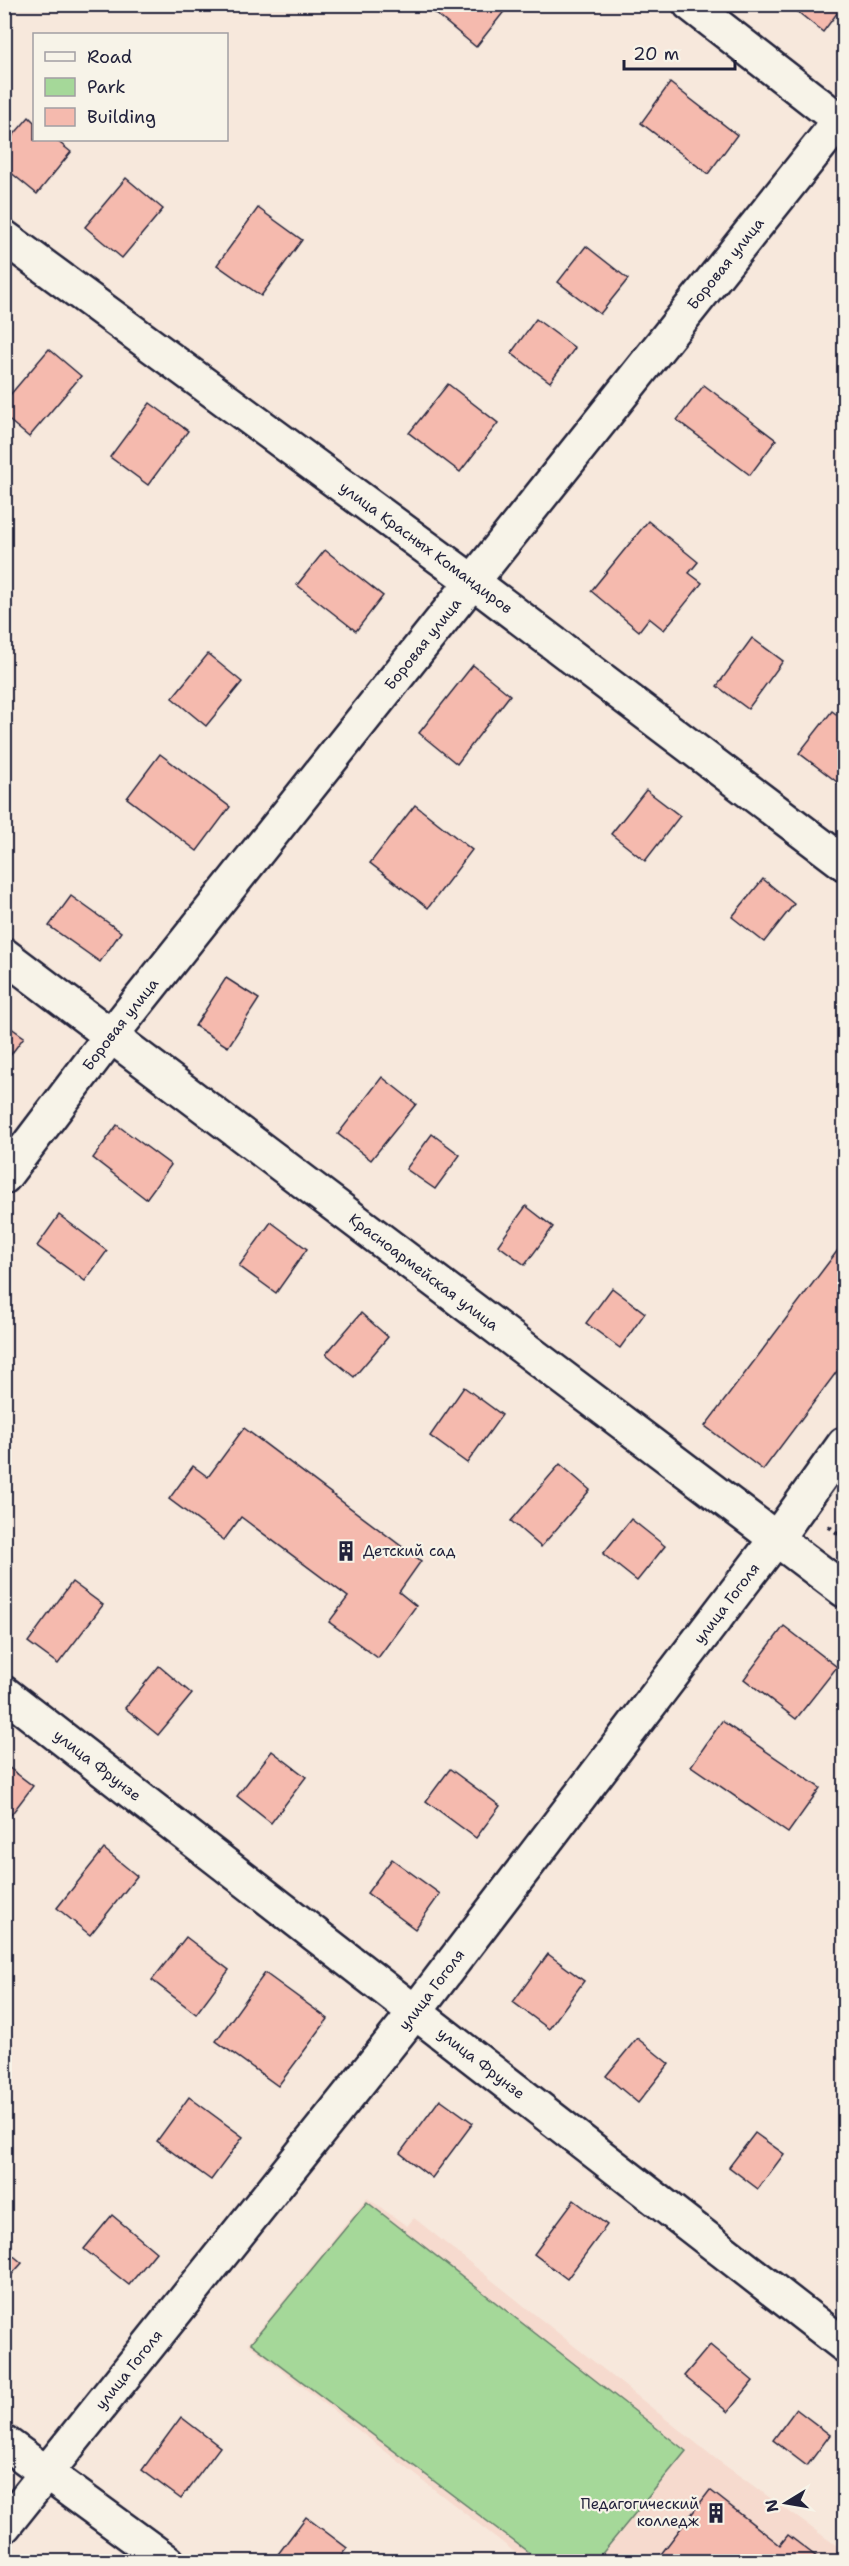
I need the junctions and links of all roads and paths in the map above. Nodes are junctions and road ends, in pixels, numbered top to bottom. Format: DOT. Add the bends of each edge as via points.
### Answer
graph roads {
  1 [pos="690,4"];
  2 [pos="843,120"];
  3 [pos="4,237"];
  4 [pos="473,582"];
  5 [pos="844,863"];
  6 [pos="4,955"];
  7 [pos="110,1037"];
  8 [pos="4,1178"];
  9 [pos="844,1443"];
  10 [pos="776,1539"];
  11 [pos="844,1590"];
  12 [pos="4,1693"];
  13 [pos="415,2012"];
  14 [pos="844,2345"];
  15 [pos="4,2442"];
  16 [pos="45,2473"];
  17 [pos="4,2526"];
  18 [pos="168,2562"];
  1 -- 2 [label="street"];
  2 -- 4 [label="street, Боровая улица"];
  3 -- 4 [label="street, улица Красных Командиров"];
  4 -- 5 [label="street, улица Красных Командиров"];
  4 -- 7 [label="street, Боровая улица"];
  6 -- 7 [label="street, Красноармейская улица"];
  7 -- 8 [label="street, Боровая улица"];
  7 -- 10 [label="street, Красноармейская улица"];
  9 -- 10 [label="street, улица Гоголя"];
  10 -- 11 [label="street, Красноармейская улица"];
  10 -- 13 [label="street, улица Гоголя"];
  12 -- 13 [label="street, улица Фрунзе"];
  13 -- 14 [label="street, улица Фрунзе"];
  13 -- 16 [label="street, улица Гоголя"];
  15 -- 16 [label="street"];
  16 -- 17 [label="street, улица Гоголя"];
  16 -- 18 [label="street"];
}
